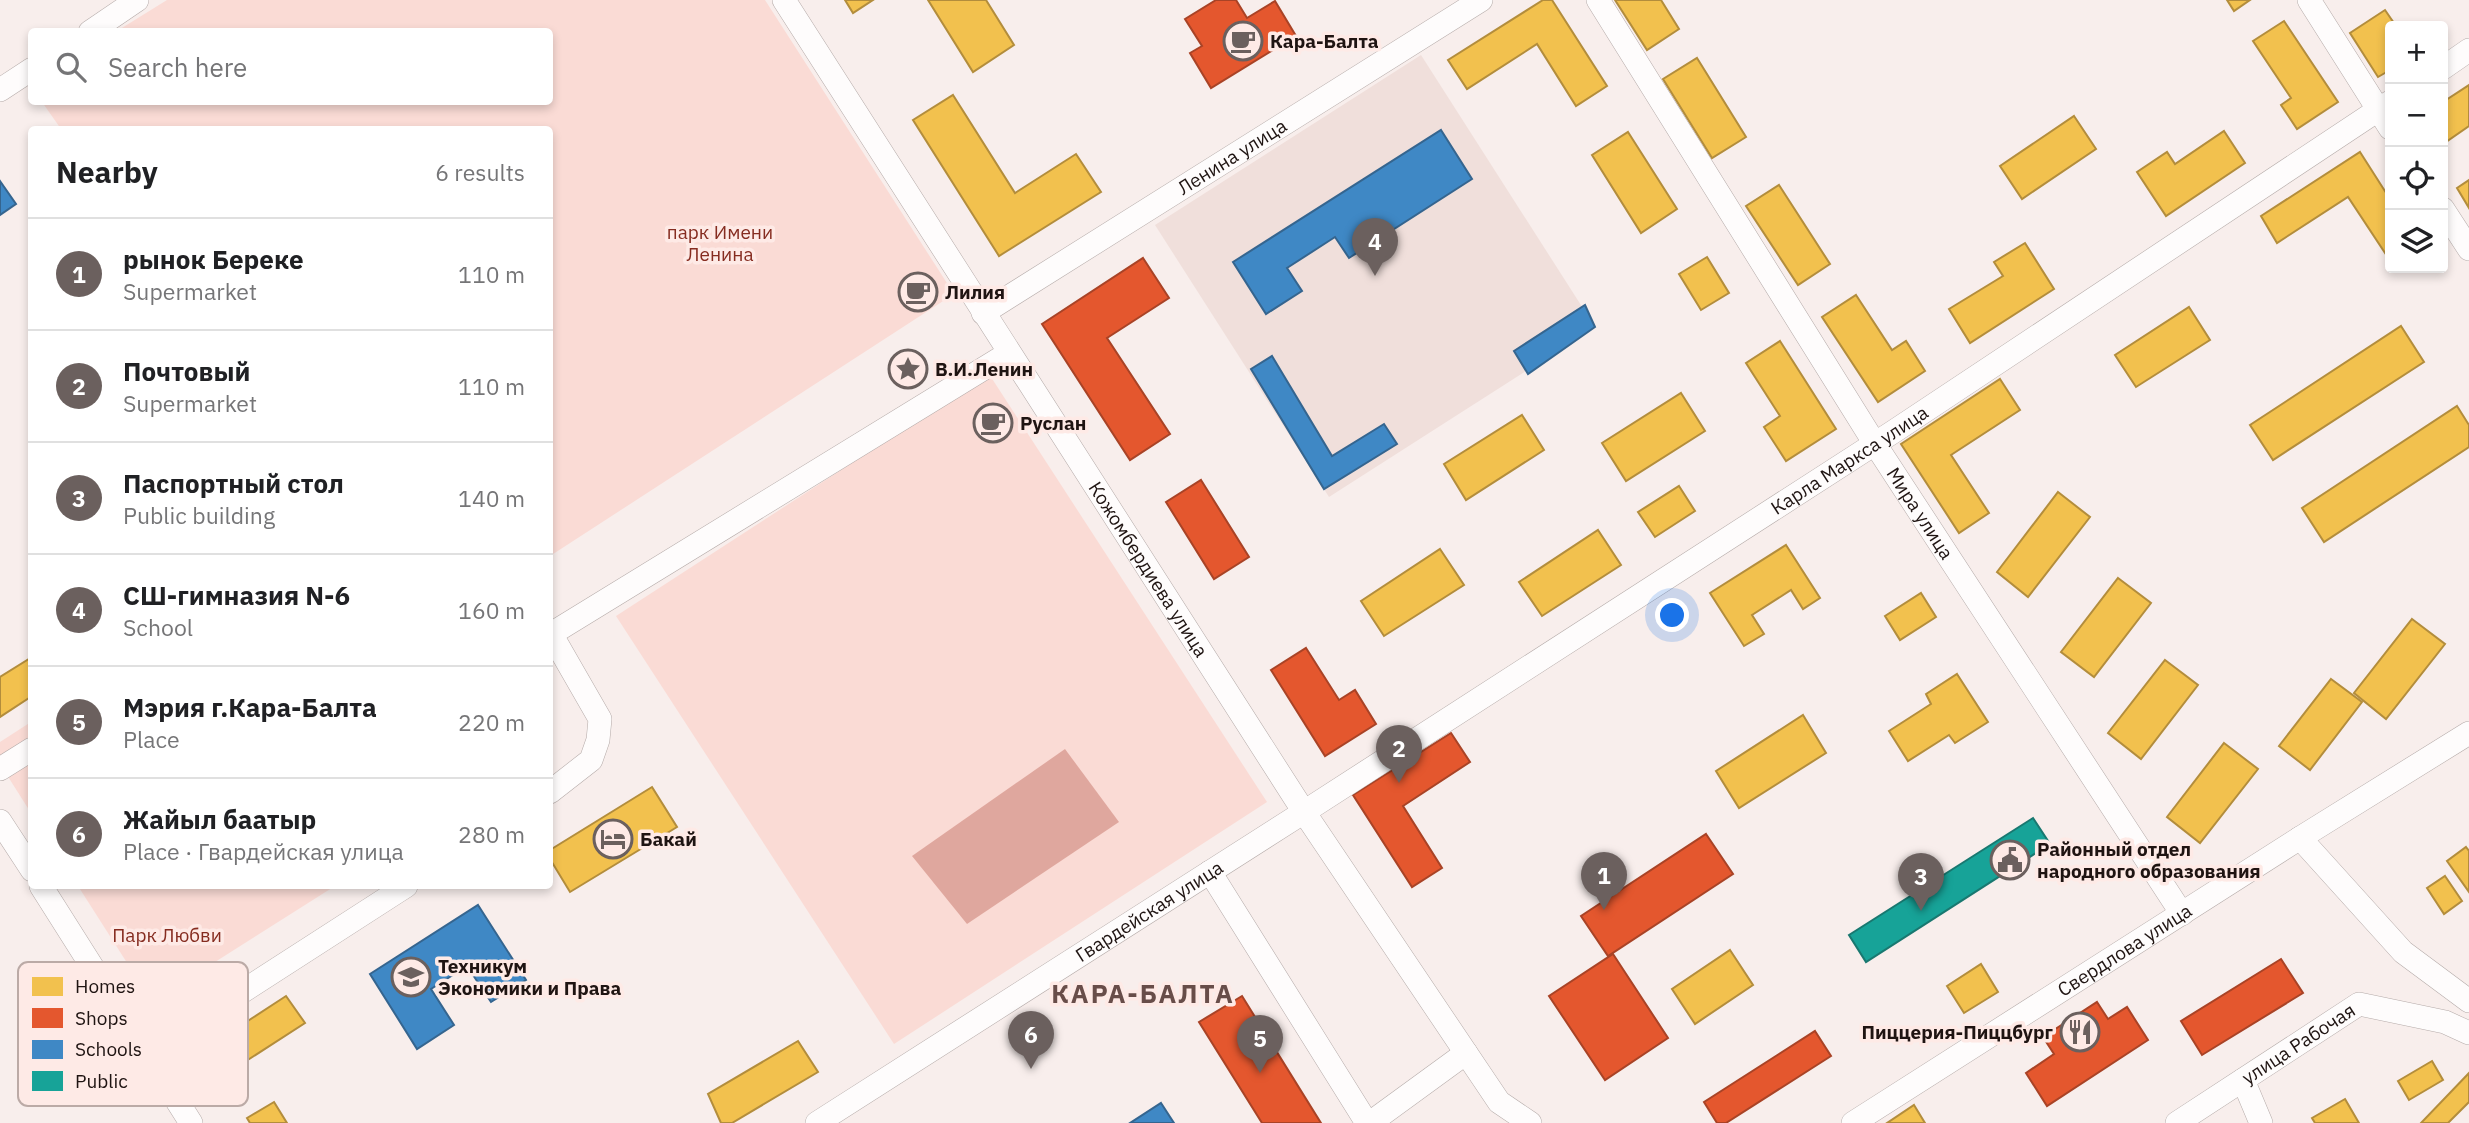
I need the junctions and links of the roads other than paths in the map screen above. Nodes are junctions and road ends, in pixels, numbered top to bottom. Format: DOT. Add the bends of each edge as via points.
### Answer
graph roads {
  1 [pos="137,0"];
  2 [pos="784,0"];
  3 [pos="1481,0"];
  4 [pos="1598,0"];
  5 [pos="2309,0"];
  6 [pos="96,28"];
  7 [pos="2469,50"];
  8 [pos="2448,65"];
  9 [pos="28,72"];
  10 [pos="0,89"];
  11 [pos="2385,113"];
  12 [pos="2385,115"];
  13 [pos="2444,210"];
  14 [pos="2469,249"];
  15 [pos="983,313"];
  16 [pos="1009,353"];
  17 [pos="1875,443"];
  18 [pos="553,631"];
  19 [pos="553,638"];
  20 [pos="2469,733"];
  21 [pos="28,752"];
  22 [pos="0,769"];
  23 [pos="553,790"];
  24 [pos="1304,813"];
  25 [pos="0,821"];
  26 [pos="2300,838"];
  27 [pos="28,864"];
  28 [pos="1210,872"];
  29 [pos="43,889"];
  30 [pos="401,889"];
  31 [pos="2182,914"];
  32 [pos="89,962"];
  33 [pos="248,988"];
  34 [pos="2469,1001"];
  35 [pos="2469,1033"];
  36 [pos="1466,1054"];
  37 [pos="2243,1080"];
  38 [pos="180,1106"];
  39 [pos="191,1123"];
  40 [pos="817,1123"];
  41 [pos="1368,1123"];
  42 [pos="1530,1123"];
  43 [pos="1853,1123"];
  44 [pos="2177,1123"];
  45 [pos="2261,1123"];
  1 -- 6 [label="street"];
  2 -- 15 [label="street, Кожомбердиева улица"];
  3 -- 15 [label="street, Ленина улица"];
  4 -- 17 [label="street, Мира улица"];
  5 -- 11 [label="street"];
  7 -- 8 [label="street"];
  9 -- 10 [label="street"];
  12 -- 17 [label="street, Карла Маркса улица"];
  13 -- 14 [label="street"];
  15 -- 16 [label="street, Кожомбердиева улица"];
  16 -- 18 [label="street"];
  16 -- 24 [label="street, Кожомбердиева улица"];
  17 -- 24 [label="street, Карла Маркса улица"];
  17 -- 31 [label="street, Мира улица"];
  19 -- 23 [label="street" via="600,719 591,760"];
  20 -- 26 [label="street, Свердлова улица"];
  21 -- 22 [label="street"];
  24 -- 28 [label="street, Гвардейская улица"];
  24 -- 36 [label="street, Кожомбердиева улица"];
  25 -- 27 [label="street"];
  26 -- 31 [label="street, Свердлова улица"];
  26 -- 34 [label="street" via="2403,952"];
  28 -- 40 [label="street, Гвардейская улица"];
  28 -- 41 [label="street"];
  29 -- 32 [label="street"];
  30 -- 33 [label="street"];
  31 -- 43 [label="street, Свердлова улица"];
  35 -- 37 [label="street, улица Рабочая" via="2445,1022 2359,1004"];
  36 -- 41 [label="street"];
  36 -- 42 [label="street, Кожомбердиева улица" via="1499,1102"];
  37 -- 44 [label="street, улица Рабочая"];
  37 -- 45 [label="street"];
  38 -- 39 [label="street"];
}
